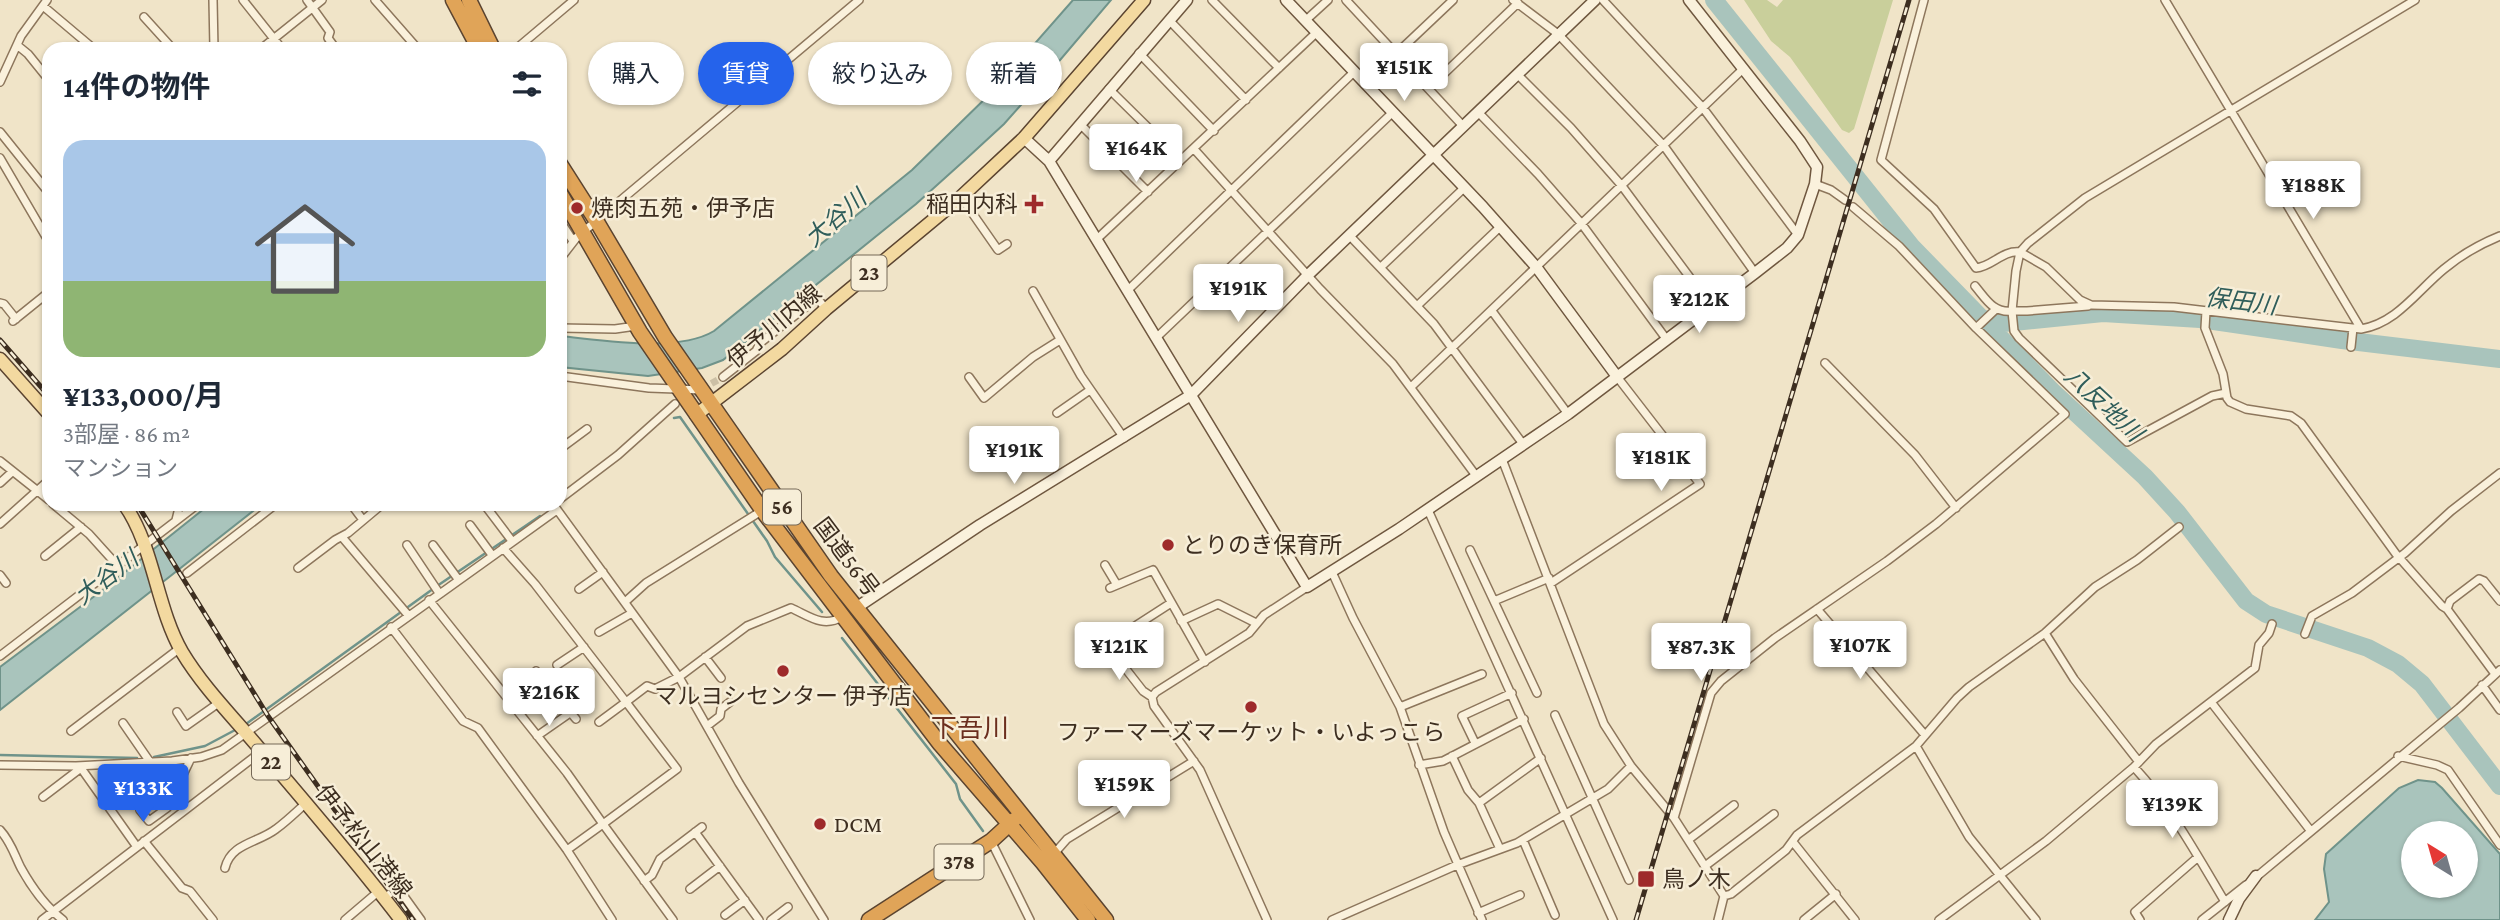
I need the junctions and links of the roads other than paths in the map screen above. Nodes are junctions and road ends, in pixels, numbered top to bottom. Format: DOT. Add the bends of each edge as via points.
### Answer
graph roads {
  1 [pos="213,0"];
  2 [pos="243,0"];
  3 [pos="306,0"];
  4 [pos="322,0"];
  5 [pos="375,0"];
  6 [pos="453,0"];
  7 [pos="469,0"];
  8 [pos="574,0"];
  9 [pos="859,0"];
  10 [pos="1144,0"];
  11 [pos="1187,0"];
  12 [pos="1212,0"];
  13 [pos="1286,0"];
  14 [pos="1328,0"];
  15 [pos="1346,0"];
  16 [pos="1453,0"];
  17 [pos="1595,0"];
  18 [pos="1604,0"];
  19 [pos="1689,0"];
  20 [pos="1924,0"];
  21 [pos="2165,0"];
  22 [pos="2415,0"];
  23 [pos="44,2"];
  24 [pos="1515,2"];
  25 [pos="312,8"];
  26 [pos="145,17"];
  27 [pos="1169,20"];
  28 [pos="1305,21"];
  29 [pos="1316,33"];
  30 [pos="1558,34"];
  31 [pos="274,38"];
  32 [pos="87,42"];
  33 [pos="167,42"];
  34 [pos="214,42"];
  35 [pos="269,42"];
  36 [pos="277,42"];
  37 [pos="331,42"];
  38 [pos="412,42"];
  39 [pos="475,42"];
  40 [pos="490,42"];
  41 [pos="524,42"];
  42 [pos="17,45"];
  43 [pos="1139,53"];
  44 [pos="1397,54"];
  45 [pos="1279,68"];
  46 [pos="1743,69"];
  47 [pos="42,71"];
  48 [pos="1354,72"];
  49 [pos="1518,75"];
  50 [pos="0,79"];
  51 [pos="1429,88"];
  52 [pos="1110,89"];
  53 [pos="1246,100"];
  54 [pos="1703,108"];
  55 [pos="2230,110"];
  56 [pos="1478,112"];
  57 [pos="1392,113"];
  58 [pos="1080,124"];
  59 [pos="1464,126"];
  60 [pos="1214,131"];
  61 [pos="0,132"];
  62 [pos="1024,138"];
  63 [pos="1664,146"];
  64 [pos="1194,149"];
  65 [pos="1432,155"];
  66 [pos="0,158"];
  67 [pos="1049,160"];
  68 [pos="1181,160"];
  69 [pos="567,175"];
  70 [pos="42,184"];
  71 [pos="1815,184"];
  72 [pos="1622,186"];
  73 [pos="1464,188"];
  74 [pos="1233,190"];
  75 [pos="1148,192"];
  76 [pos="961,197"];
  77 [pos="1844,200"];
  78 [pos="1853,207"];
  79 [pos="567,210"];
  80 [pos="42,222"];
  81 [pos="597,222"];
  82 [pos="1581,223"];
  83 [pos="567,227"];
  84 [pos="1500,227"];
  85 [pos="1269,230"];
  86 [pos="1349,235"];
  87 [pos="1798,235"];
  88 [pos="2500,236"];
  89 [pos="578,237"];
  90 [pos="1097,239"];
  91 [pos="1007,243"];
  92 [pos="567,250"];
  93 [pos="2020,251"];
  94 [pos="1381,267"];
  95 [pos="1537,268"];
  96 [pos="1755,273"];
  97 [pos="1309,274"];
  98 [pos="1975,286"];
  99 [pos="1128,290"];
  100 [pos="1033,291"];
  101 [pos="42,298"];
  102 [pos="0,303"];
  103 [pos="1418,305"];
  104 [pos="2091,305"];
  105 [pos="1711,306"];
  106 [pos="826,309"];
  107 [pos="1996,309"];
  108 [pos="1492,311"];
  109 [pos="2012,311"];
  110 [pos="2206,317"];
  111 [pos="1977,326"];
  112 [pos="567,328"];
  113 [pos="638,329"];
  114 [pos="1157,337"];
  115 [pos="2354,337"];
  116 [pos="1060,340"];
  117 [pos="1667,340"];
  118 [pos="1452,348"];
  119 [pos="0,359"];
  120 [pos="1825,363"];
  121 [pos="567,377"];
  122 [pos="723,377"];
  123 [pos="969,377"];
  124 [pos="1618,378"];
  125 [pos="698,384"];
  126 [pos="1410,387"];
  127 [pos="1090,390"];
  128 [pos="675,391"];
  129 [pos="2226,393"];
  130 [pos="1191,395"];
  131 [pos="711,404"];
  132 [pos="42,406"];
  133 [pos="1057,413"];
  134 [pos="1567,414"];
  135 [pos="696,415"];
  136 [pos="587,429"];
  137 [pos="1124,438"];
  138 [pos="567,444"];
  139 [pos="1523,444"];
  140 [pos="1502,459"];
  141 [pos="0,461"];
  142 [pos="12,472"];
  143 [pos="2500,473"];
  144 [pos="1477,477"];
  145 [pos="0,483"];
  146 [pos="42,486"];
  147 [pos="38,490"];
  148 [pos="42,494"];
  149 [pos="567,494"];
  150 [pos="1956,508"];
  151 [pos="763,510"];
  152 [pos="1428,510"];
  153 [pos="62,511"];
  154 [pos="128,511"];
  155 [pos="178,511"];
  156 [pos="189,511"];
  157 [pos="266,511"];
  158 [pos="356,511"];
  159 [pos="374,511"];
  160 [pos="489,511"];
  161 [pos="548,511"];
  162 [pos="558,511"];
  163 [pos="363,520"];
  164 [pos="176,522"];
  165 [pos="0,524"];
  166 [pos="470,525"];
  167 [pos="81,527"];
  168 [pos="2179,527"];
  169 [pos="342,537"];
  170 [pos="512,541"];
  171 [pos="407,545"];
  172 [pos="433,545"];
  173 [pos="144,547"];
  174 [pos="503,548"];
  175 [pos="1470,550"];
  176 [pos="492,555"];
  177 [pos="45,556"];
  178 [pos="2399,557"];
  179 [pos="117,565"];
  180 [pos="1105,565"];
  181 [pos="298,568"];
  182 [pos="603,572"];
  183 [pos="1332,572"];
  184 [pos="187,573"];
  185 [pos="0,575"];
  186 [pos="458,579"];
  187 [pos="1550,580"];
  188 [pos="6,583"];
  189 [pos="1307,587"];
  190 [pos="579,589"];
  191 [pos="439,593"];
  192 [pos="429,600"];
  193 [pos="1494,601"];
  194 [pos="2500,601"];
  195 [pos="625,602"];
  196 [pos="1171,603"];
  197 [pos="856,608"];
  198 [pos="2447,608"];
  199 [pos="1817,609"];
  200 [pos="632,613"];
  201 [pos="408,615"];
  202 [pos="842,617"];
  203 [pos="1181,621"];
  204 [pos="1256,623"];
  205 [pos="2272,624"];
  206 [pos="391,627"];
  207 [pos="599,632"];
  208 [pos="2045,633"];
  209 [pos="2305,633"];
  210 [pos="1107,645"];
  211 [pos="584,647"];
  212 [pos="180,648"];
  213 [pos="1096,652"];
  214 [pos="0,656"];
  215 [pos="705,657"];
  216 [pos="1205,662"];
  217 [pos="557,666"];
  218 [pos="2498,672"];
  219 [pos="1482,674"];
  220 [pos="537,676"];
  221 [pos="679,677"];
  222 [pos="721,678"];
  223 [pos="2482,685"];
  224 [pos="1512,693"];
  225 [pos="1537,693"];
  226 [pos="1152,697"];
  227 [pos="220,702"];
  228 [pos="626,702"];
  229 [pos="730,702"];
  230 [pos="2211,702"];
  231 [pos="1400,707"];
  232 [pos="2500,710"];
  233 [pos="177,712"];
  234 [pos="1555,715"];
  235 [pos="1524,719"];
  236 [pos="600,722"];
  237 [pos="122,723"];
  238 [pos="707,726"];
  239 [pos="71,731"];
  240 [pos="246,732"];
  241 [pos="1925,735"];
  242 [pos="537,736"];
  243 [pos="1475,743"];
  244 [pos="1916,746"];
  245 [pos="262,751"];
  246 [pos="2398,756"];
  247 [pos="1452,757"];
  248 [pos="191,758"];
  249 [pos="1541,758"];
  250 [pos="1194,761"];
  251 [pos="150,762"];
  252 [pos="9,764"];
  253 [pos="0,765"];
  254 [pos="1419,765"];
  255 [pos="2136,765"];
  256 [pos="1631,766"];
  257 [pos="81,767"];
  258 [pos="0,773"];
  259 [pos="43,797"];
  260 [pos="1593,797"];
  261 [pos="306,803"];
  262 [pos="1479,803"];
  263 [pos="1734,805"];
  264 [pos="140,810"];
  265 [pos="1566,813"];
  266 [pos="1021,814"];
  267 [pos="1774,814"];
  268 [pos="1674,818"];
  269 [pos="603,824"];
  270 [pos="1008,825"];
  271 [pos="0,830"];
  272 [pos="2310,830"];
  273 [pos="1523,840"];
  274 [pos="1688,840"];
  275 [pos="991,841"];
  276 [pos="1793,842"];
  277 [pos="141,844"];
  278 [pos="2500,845"];
  279 [pos="1500,849"];
  280 [pos="567,850"];
  281 [pos="2198,857"];
  282 [pos="1048,859"];
  283 [pos="1457,865"];
  284 [pos="720,866"];
  285 [pos="1705,866"];
  286 [pos="225,868"];
  287 [pos="1999,875"];
  288 [pos="2256,876"];
  289 [pos="1629,880"];
  290 [pos="644,881"];
  291 [pos="691,889"];
  292 [pos="1836,894"];
  293 [pos="382,895"];
  294 [pos="1520,895"];
  295 [pos="1724,896"];
  296 [pos="744,900"];
  297 [pos="2225,902"];
  298 [pos="788,907"];
  299 [pos="52,912"];
  300 [pos="725,915"];
  301 [pos="1555,915"];
  302 [pos="1480,916"];
  303 [pos="42,920"];
  304 [pos="63,920"];
  305 [pos="213,920"];
  306 [pos="345,920"];
  307 [pos="401,920"];
  308 [pos="421,920"];
  309 [pos="612,920"];
  310 [pos="673,920"];
  311 [pos="760,920"];
  312 [pos="771,920"];
  313 [pos="824,920"];
  314 [pos="869,920"];
  315 [pos="1030,920"];
  316 [pos="1088,920"];
  317 [pos="1106,920"];
  318 [pos="1267,920"];
  319 [pos="1332,920"];
  320 [pos="1614,920"];
  321 [pos="1718,920"];
  322 [pos="1804,920"];
  323 [pos="1855,920"];
  324 [pos="1939,920"];
  325 [pos="2036,920"];
  326 [pos="2140,920"];
  327 [pos="2203,920"];
  328 [pos="2229,920"];
  1 -- 34 [label="street"];
  2 -- 31 [label="street"];
  3 -- 25 [label="street"];
  4 -- 25 [label="street"];
  5 -- 38 [label="street"];
  6 -- 39 [label="highway"];
  7 -- 40 [label="highway"];
  8 -- 41 [label="street"];
  9 -- 81 [label="street"];
  10 -- 62 [label="main road, 伊予川内線 / 23"];
  11 -- 27 [label="street"];
  12 -- 45 [label="street"];
  13 -- 28 [label="street"];
  14 -- 28 [label="street"];
  15 -- 44 [label="street"];
  16 -- 44 [label="street"];
  17 -- 30 [label="street"];
  18 -- 54 [label="street"];
  19 -- 46 [label="street"];
  20 -- 93 [label="street" via="1881,160 1934,209 1976,268 2007,252"];
  21 -- 55 [label="street"];
  22 -- 55 [label="street"];
  23 -- 32 [label="street"];
  23 -- 42 [label="street"];
  24 -- 30 [label="street"];
  24 -- 51 [label="street"];
  25 -- 31 [label="street"];
  25 -- 37 [label="street" via="330,32"];
  26 -- 33 [label="street"];
  27 -- 43 [label="street"];
  27 -- 53 [label="street"];
  28 -- 29 [label="street"];
  29 -- 45 [label="street"];
  29 -- 48 [label="street"];
  30 -- 49 [label="street"];
  30 -- 63 [label="street"];
  31 -- 35 [label="street"];
  31 -- 36 [label="street"];
  42 -- 47 [label="street"];
  42 -- 50 [label="street"];
  43 -- 52 [label="street"];
  43 -- 60 [label="street"];
  44 -- 51 [label="street"];
  45 -- 53 [label="street"];
  46 -- 54 [label="street"];
  46 -- 71 [label="street" via="1814,161"];
  48 -- 57 [label="street"];
  48 -- 74 [label="street"];
  49 -- 56 [label="street"];
  49 -- 72 [label="street"];
  51 -- 59 [label="street"];
  52 -- 58 [label="street"];
  52 -- 68 [label="street"];
  53 -- 60 [label="street"];
  54 -- 63 [label="street"];
  54 -- 87 [label="street"];
  55 -- 93 [label="street" via="2085,198"];
  55 -- 115 [label="street"];
  56 -- 59 [label="street"];
  56 -- 82 [label="street"];
  57 -- 65 [label="street"];
  57 -- 85 [label="street"];
  58 -- 67 [label="street"];
  58 -- 75 [label="street"];
  59 -- 65 [label="street"];
  60 -- 64 [label="street"];
  61 -- 70 [label="street"];
  62 -- 67 [label="street"];
  62 -- 76 [label="main road, 伊予川内線 / 23"];
  63 -- 72 [label="street"];
  63 -- 96 [label="street"];
  64 -- 68 [label="street"];
  64 -- 74 [label="street"];
  65 -- 73 [label="street"];
  65 -- 86 [label="street"];
  66 -- 80 [label="street"];
  67 -- 90 [label="street"];
  68 -- 75 [label="street"];
  69 -- 81 [label="highway, 国道56号 / 56"];
  71 -- 77 [label="street"];
  71 -- 87 [label="street"];
  72 -- 82 [label="street"];
  72 -- 105 [label="street"];
  73 -- 84 [label="street"];
  73 -- 94 [label="street"];
  74 -- 85 [label="street"];
  74 -- 99 [label="street"];
  75 -- 90 [label="street"];
  76 -- 91 [label="street" via="998,250"];
  76 -- 106 [label="main road, 伊予川内線 / 23"];
  78 -- 111 [label="street" via="1899,246"];
  79 -- 89 [label="highway, 国道56号 / 56"];
  81 -- 89 [label="street"];
  81 -- 125 [label="highway, 国道56号 / 56"];
  82 -- 95 [label="street"];
  82 -- 117 [label="street"];
  83 -- 89 [label="street"];
  84 -- 95 [label="street"];
  84 -- 103 [label="street"];
  85 -- 97 [label="street"];
  85 -- 114 [label="street"];
  86 -- 94 [label="street"];
  86 -- 97 [label="street"];
  87 -- 96 [label="street"];
  88 -- 115 [label="street" via="2444,269 2392,317"];
  89 -- 92 [label="street"];
  89 -- 113 [label="highway, 国道56号 / 56"];
  90 -- 99 [label="street"];
  93 -- 104 [label="street"];
  93 -- 109 [label="street"];
  94 -- 103 [label="street"];
  95 -- 108 [label="street"];
  95 -- 124 [label="street"];
  96 -- 105 [label="street"];
  97 -- 126 [label="street"];
  97 -- 130 [label="street"];
  98 -- 107 [label="street"];
  99 -- 114 [label="street"];
  100 -- 116 [label="street"];
  101 -- 102 [label="street" via="15,320"];
  103 -- 118 [label="street"];
  104 -- 109 [label="street"];
  104 -- 110 [label="street" via="2174,307"];
  105 -- 117 [label="street"];
  106 -- 122 [label="street" via="817,298"];
  106 -- 131 [label="main road, 伊予川内線 / 23"];
  107 -- 109 [label="street"];
  107 -- 111 [label="street"];
  108 -- 118 [label="street"];
  108 -- 134 [label="street"];
  109 -- 129 [label="street" via="2019,338 2127,442 2212,396"];
  110 -- 115 [label="street"];
  110 -- 129 [label="street"];
  111 -- 150 [label="street" via="2064,414"];
  112 -- 113 [label="street"];
  113 -- 128 [label="highway, 国道56号 / 56"];
  114 -- 130 [label="street"];
  116 -- 123 [label="street" via="984,398"];
  116 -- 127 [label="street"];
  117 -- 124 [label="street"];
  118 -- 126 [label="street"];
  118 -- 139 [label="street"];
  119 -- 132 [label="main road"];
  120 -- 150 [label="street" via="1915,455"];
  121 -- 128 [label="street"];
  124 -- 134 [label="street"];
  124 -- 187 [label="street" via="1700,484"];
  125 -- 128 [label="street"];
  125 -- 131 [label="highway, 国道56号 / 56"];
  126 -- 144 [label="street"];
  127 -- 133 [label="street"];
  127 -- 137 [label="street"];
  128 -- 135 [label="highway, 国道56号 / 56"];
  128 -- 149 [label="street" via="618,456"];
  129 -- 178 [label="street" via="2236,406 2291,416 2301,423"];
  130 -- 137 [label="street"];
  130 -- 189 [label="street"];
  131 -- 135 [label="main road, 伊予川内線 / 23"];
  131 -- 197 [label="highway, 国道56号 / 56"];
  134 -- 139 [label="street"];
  135 -- 151 [label="highway, 国道56号 / 56"];
  136 -- 138 [label="street"];
  137 -- 197 [label="street"];
  139 -- 140 [label="street"];
  140 -- 144 [label="street"];
  140 -- 187 [label="street"];
  141 -- 142 [label="street"];
  142 -- 145 [label="street"];
  142 -- 147 [label="street"];
  143 -- 178 [label="street"];
  144 -- 152 [label="street"];
  146 -- 147 [label="street"];
  147 -- 148 [label="street"];
  147 -- 165 [label="street"];
  150 -- 199 [label="street"];
  151 -- 195 [label="street" via="646,583"];
  151 -- 202 [label="highway, 国道56号 / 56"];
  152 -- 183 [label="street"];
  152 -- 224 [label="street"];
  153 -- 167 [label="street"];
  154 -- 173 [label="main road, 伊予松山港線 / 22"];
  155 -- 164 [label="street"];
  156 -- 164 [label="street"];
  157 -- 184 [label="street"];
  158 -- 163 [label="street"];
  159 -- 163 [label="street"];
  160 -- 170 [label="street"];
  161 -- 170 [label="street"];
  162 -- 182 [label="street"];
  163 -- 169 [label="street"];
  164 -- 173 [label="street"];
  166 -- 176 [label="street"];
  167 -- 177 [label="street"];
  167 -- 179 [label="street"];
  168 -- 208 [label="street" via="2095,587"];
  169 -- 181 [label="street"];
  169 -- 201 [label="street"];
  170 -- 174 [label="street"];
  171 -- 191 [label="street"];
  172 -- 186 [label="street"];
  173 -- 179 [label="street"];
  173 -- 212 [label="main road, 伊予松山港線 / 22"];
  174 -- 176 [label="street"];
  174 -- 211 [label="street"];
  175 -- 193 [label="street"];
  176 -- 186 [label="street"];
  178 -- 198 [label="street"];
  178 -- 209 [label="street" via="2325,607 2308,621"];
  179 -- 214 [label="street"];
  180 -- 196 [label="street" via="1114,586 1153,570"];
  182 -- 190 [label="street"];
  182 -- 195 [label="street"];
  183 -- 189 [label="street"];
  183 -- 231 [label="street"];
  185 -- 188 [label="street"];
  186 -- 191 [label="street"];
  187 -- 193 [label="street"];
  187 -- 256 [label="street" via="1604,724"];
  189 -- 204 [label="street"];
  191 -- 192 [label="street"];
  192 -- 201 [label="street"];
  192 -- 242 [label="street"];
  193 -- 225 [label="street"];
  194 -- 198 [label="street" via="2479,579"];
  195 -- 200 [label="street"];
  196 -- 203 [label="street"];
  196 -- 210 [label="street"];
  197 -- 202 [label="highway"];
  197 -- 266 [label="highway, 国道56号 / 56"];
  198 -- 218 [label="street"];
  199 -- 241 [label="street"];
  199 -- 268 [label="street" via="1711,693"];
  200 -- 207 [label="street"];
  200 -- 221 [label="street"];
  201 -- 206 [label="street"];
  202 -- 215 [label="street" via="824,623 791,608 747,626"];
  202 -- 270 [label="highway, 国道56号 / 56"];
  203 -- 204 [label="street" via="1218,604"];
  203 -- 216 [label="street"];
  204 -- 216 [label="street" via="1250,633"];
  205 -- 230 [label="street" via="2259,645 2255,668"];
  206 -- 240 [label="street"];
  206 -- 280 [label="street" via="463,722 478,728"];
  208 -- 241 [label="street" via="1956,698"];
  208 -- 255 [label="street"];
  210 -- 213 [label="street"];
  210 -- 226 [label="street"];
  211 -- 217 [label="street"];
  211 -- 228 [label="street"];
  212 -- 227 [label="main road, 伊予松山港線 / 22"];
  212 -- 239 [label="street"];
  215 -- 221 [label="street"];
  215 -- 222 [label="street"];
  216 -- 226 [label="street"];
  218 -- 223 [label="street"];
  219 -- 231 [label="street"];
  220 -- 242 [label="street" via="573,716"];
  221 -- 228 [label="street" via="655,689 647,686"];
  221 -- 238 [label="street"];
  223 -- 232 [label="street"];
  223 -- 246 [label="street"];
  224 -- 235 [label="street"];
  224 -- 243 [label="street" via="1462,716"];
  226 -- 250 [label="street"];
  227 -- 233 [label="street" via="186,726"];
  227 -- 240 [label="main road, 伊予松山港線 / 22"];
  228 -- 236 [label="street"];
  228 -- 269 [label="street" via="677,769"];
  229 -- 238 [label="street"];
  230 -- 255 [label="street"];
  230 -- 272 [label="street"];
  231 -- 254 [label="street"];
  234 -- 260 [label="street"];
  235 -- 243 [label="street"];
  235 -- 249 [label="street"];
  237 -- 251 [label="street"];
  238 -- 313 [label="street"];
  240 -- 245 [label="main road, 伊予松山港線 / 22"];
  240 -- 248 [label="street" via="222,750"];
  241 -- 244 [label="street"];
  242 -- 269 [label="street"];
  243 -- 247 [label="street"];
  244 -- 276 [label="street"];
  244 -- 287 [label="street" via="1963,828"];
  245 -- 261 [label="main road, 伊予松山港線 / 22"];
  245 -- 277 [label="street"];
  246 -- 272 [label="street"];
  246 -- 278 [label="street" via="2448,770"];
  247 -- 254 [label="street"];
  247 -- 262 [label="street"];
  248 -- 251 [label="street"];
  248 -- 264 [label="street" via="167,808 149,821"];
  249 -- 262 [label="street"];
  249 -- 265 [label="street"];
  250 -- 282 [label="street" via="1067,839"];
  250 -- 318 [label="street"];
  251 -- 257 [label="street"];
  252 -- 253 [label="street"];
  252 -- 257 [label="street"];
  252 -- 258 [label="street"];
  254 -- 283 [label="street"];
  255 -- 281 [label="street"];
  255 -- 287 [label="street"];
  256 -- 260 [label="street"];
  256 -- 268 [label="street"];
  257 -- 259 [label="street"];
  257 -- 277 [label="street"];
  260 -- 265 [label="street"];
  260 -- 289 [label="street"];
  261 -- 286 [label="street" via="277,828 239,847"];
  261 -- 293 [label="main road, 伊予松山港線 / 22"];
  262 -- 279 [label="street"];
  263 -- 274 [label="street"];
  265 -- 273 [label="street"];
  265 -- 320 [label="street"];
  266 -- 270 [label="highway"];
  266 -- 282 [label="highway, 国道56号 / 56"];
  267 -- 285 [label="street"];
  268 -- 274 [label="street"];
  269 -- 280 [label="street"];
  269 -- 290 [label="street"];
  270 -- 275 [label="highway, 378"];
  270 -- 282 [label="highway, 国道56号 / 56"];
  271 -- 299 [label="street"];
  272 -- 288 [label="street"];
  273 -- 279 [label="street"];
  273 -- 301 [label="street"];
  274 -- 285 [label="street"];
  275 -- 314 [label="highway, 378"];
  275 -- 315 [label="street"];
  276 -- 292 [label="street"];
  276 -- 295 [label="street"];
  277 -- 299 [label="street"];
  277 -- 305 [label="street"];
  279 -- 283 [label="street"];
  280 -- 309 [label="street"];
  281 -- 297 [label="street"];
  281 -- 326 [label="street" via="2135,912"];
  282 -- 316 [label="highway, 国道56号 / 56"];
  282 -- 317 [label="highway, 国道56号 / 56"];
  283 -- 302 [label="street"];
  283 -- 319 [label="street"];
  284 -- 290 [label="street" via="698,829 660,859"];
  284 -- 291 [label="street"];
  284 -- 296 [label="street"];
  285 -- 295 [label="street"];
  287 -- 324 [label="street"];
  287 -- 325 [label="street"];
  288 -- 297 [label="street"];
  288 -- 328 [label="street"];
  290 -- 310 [label="street"];
  292 -- 322 [label="street"];
  292 -- 323 [label="street"];
  293 -- 306 [label="street"];
  293 -- 307 [label="main road, 伊予松山港線 / 22"];
  293 -- 308 [label="street" via="398,888"];
  294 -- 302 [label="street"];
  295 -- 321 [label="street"];
  296 -- 300 [label="street"];
  296 -- 311 [label="street"];
  297 -- 327 [label="street"];
  298 -- 312 [label="street"];
  299 -- 303 [label="street"];
  299 -- 304 [label="street"];
}
